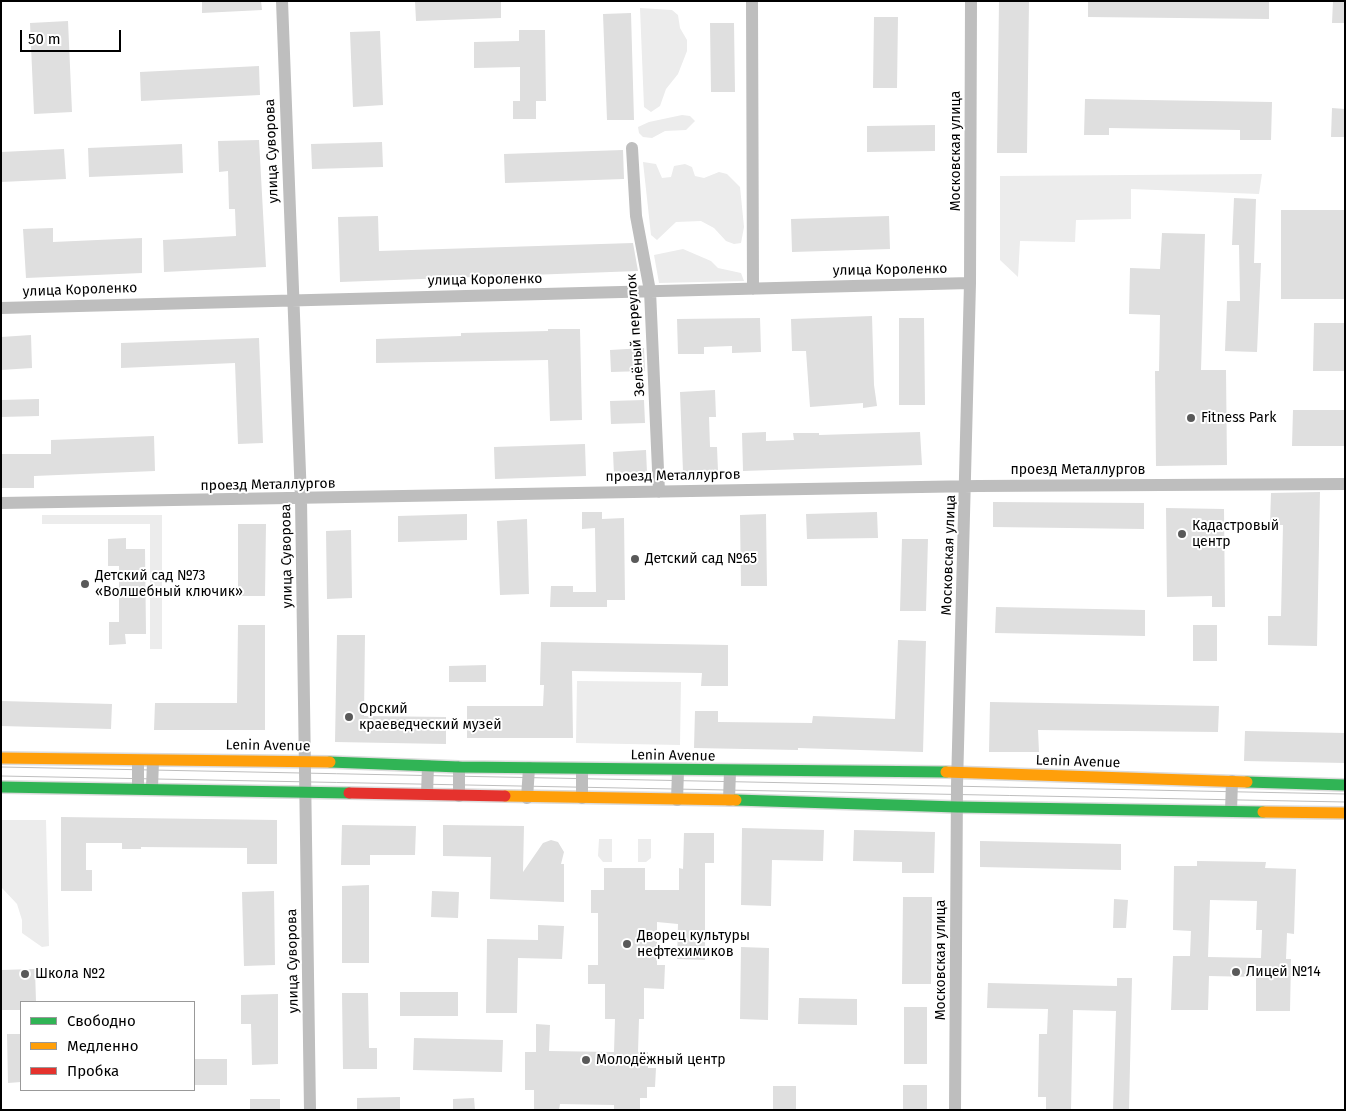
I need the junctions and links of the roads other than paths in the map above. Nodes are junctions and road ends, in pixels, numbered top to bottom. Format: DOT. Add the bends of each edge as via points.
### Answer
graph roads {
  1 [pos="282,1"];
  2 [pos="752,1"];
  3 [pos="971,1"];
  4 [pos="632,148"];
  5 [pos="970,283"];
  6 [pos="753,289"];
  7 [pos="650,291"];
  8 [pos="292,300"];
  9 [pos="1,308"];
  10 [pos="1345,484"];
  11 [pos="966,486"];
  12 [pos="659,492"];
  13 [pos="301,499"];
  14 [pos="1,503"];
  15 [pos="1,758"];
  16 [pos="138,761"];
  17 [pos="153,761"];
  18 [pos="304,761"];
  19 [pos="428,766"];
  20 [pos="459,768"];
  21 [pos="529,768"];
  22 [pos="582,769"];
  23 [pos="678,770"];
  24 [pos="730,771"];
  25 [pos="958,772"];
  26 [pos="1232,782"];
  27 [pos="1345,785"];
  28 [pos="1,787"];
  29 [pos="138,788"];
  30 [pos="152,788"];
  31 [pos="305,792"];
  32 [pos="427,794"];
  33 [pos="459,796"];
  34 [pos="528,798"];
  35 [pos="582,798"];
  36 [pos="677,800"];
  37 [pos="729,800"];
  38 [pos="957,807"];
  39 [pos="1231,811"];
  40 [pos="1345,813"];
  41 [pos="310,1110"];
  42 [pos="955,1110"];
  1 -- 8 [label="street, улица Суворова"];
  2 -- 6 [label="street"];
  3 -- 5 [label="street, Московская улица"];
  4 -- 7 [label="street, Зелёный переулок" via="636,216"];
  5 -- 6 [label="street, улица Короленко"];
  5 -- 11 [label="street, Московская улица"];
  6 -- 7 [label="street, улица Короленко"];
  7 -- 8 [label="street, улица Короленко"];
  7 -- 12 [label="street, Зелёный переулок"];
  8 -- 9 [label="street, улица Короленко"];
  8 -- 13 [label="street, улица Суворова"];
  10 -- 11 [label="street, проезд Металлургов"];
  11 -- 12 [label="street, проезд Металлургов"];
  11 -- 25 [label="street, Московская улица"];
  12 -- 13 [label="street, проезд Металлургов"];
  13 -- 14 [label="street, проезд Металлургов"];
  13 -- 18 [label="street, улица Суворова"];
  15 -- 16 [label="main road, Lenin Avenue"];
  16 -- 17 [label="main road, Lenin Avenue"];
  16 -- 29 [label="street"];
  17 -- 18 [label="main road, Lenin Avenue"];
  17 -- 30 [label="street"];
  18 -- 19 [label="main road, Lenin Avenue"];
  18 -- 31 [label="street, улица Суворова"];
  19 -- 20 [label="main road, Lenin Avenue"];
  19 -- 32 [label="street"];
  20 -- 21 [label="main road, Lenin Avenue"];
  20 -- 33 [label="street"];
  21 -- 22 [label="main road, Lenin Avenue"];
  21 -- 34 [label="street"];
  22 -- 23 [label="main road, Lenin Avenue"];
  22 -- 35 [label="street"];
  23 -- 24 [label="main road, Lenin Avenue"];
  23 -- 36 [label="street"];
  24 -- 25 [label="main road, Lenin Avenue"];
  24 -- 37 [label="street"];
  25 -- 26 [label="main road, Lenin Avenue"];
  25 -- 38 [label="street, Московская улица"];
  26 -- 27 [label="main road, Lenin Avenue"];
  26 -- 39 [label="street"];
  28 -- 29 [label="main road"];
  29 -- 30 [label="main road"];
  30 -- 31 [label="main road"];
  31 -- 32 [label="main road"];
  31 -- 41 [label="street, улица Суворова"];
  32 -- 33 [label="main road"];
  33 -- 34 [label="main road"];
  34 -- 35 [label="main road"];
  35 -- 36 [label="main road"];
  36 -- 37 [label="main road"];
  37 -- 38 [label="main road"];
  38 -- 39 [label="main road"];
  38 -- 42 [label="street, Московская улица"];
  39 -- 40 [label="main road"];
}
